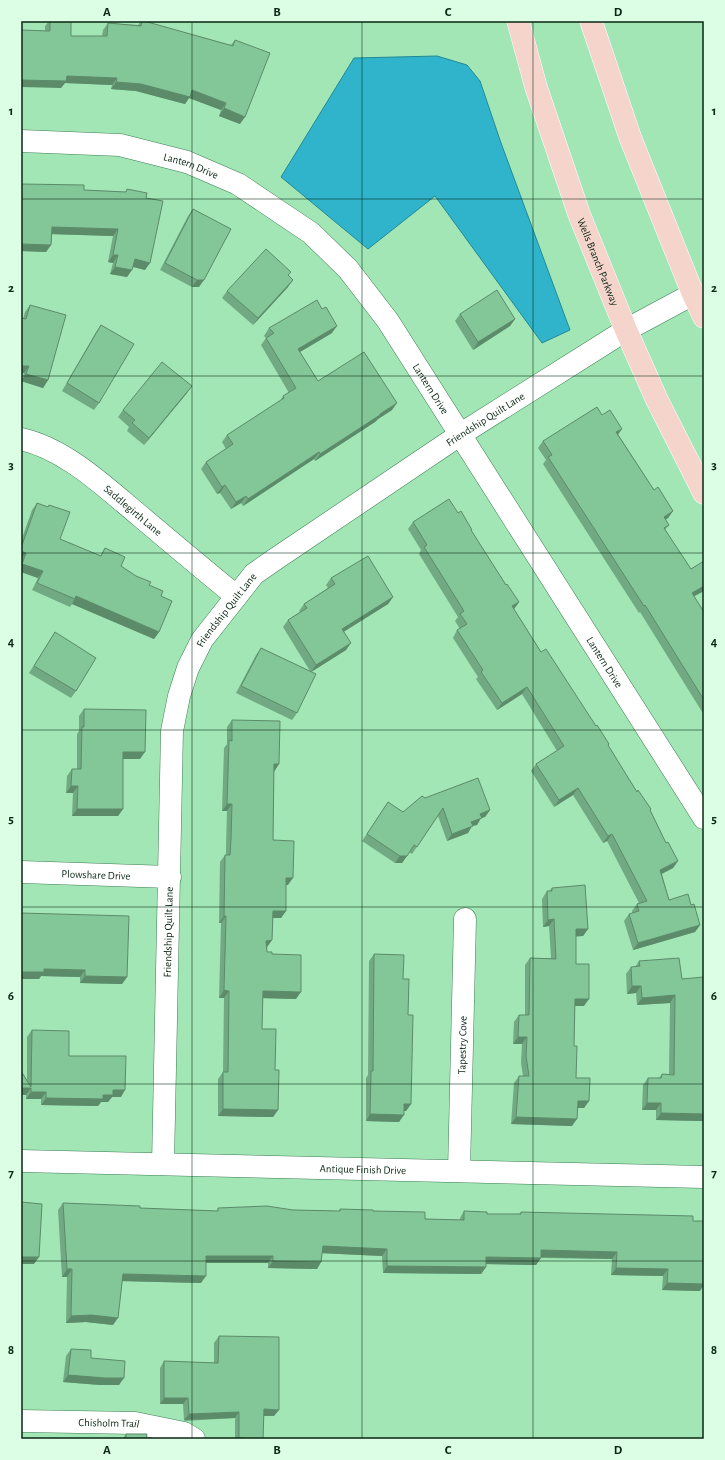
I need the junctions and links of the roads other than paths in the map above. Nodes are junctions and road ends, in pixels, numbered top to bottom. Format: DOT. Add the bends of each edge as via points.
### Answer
graph roads {
  1 [pos="518,21"];
  2 [pos="591,21"];
  3 [pos="21,142"];
  4 [pos="693,294"];
  5 [pos="704,317"];
  6 [pos="626,330"];
  7 [pos="461,434"];
  8 [pos="21,439"];
  9 [pos="704,493"];
  10 [pos="236,596"];
  11 [pos="704,818"];
  12 [pos="21,872"];
  13 [pos="170,877"];
  14 [pos="465,919"];
  15 [pos="21,1161"];
  16 [pos="163,1164"];
  17 [pos="459,1171"];
  18 [pos="704,1177"];
  19 [pos="21,1421"];
  20 [pos="194,1439"];
  1 -- 6 [label="main road, Wells Branch Parkway" via="536,87 579,214"];
  2 -- 4 [label="main road" via="630,137"];
  3 -- 7 [label="street, Lantern Drive" via="120,145 187,162 238,184 305,228 348,269 388,321"];
  4 -- 5 [label="main road"];
  4 -- 6 [label="street, Friendship Quilt Lane"];
  6 -- 7 [label="street, Friendship Quilt Lane"];
  6 -- 9 [label="main road, Wells Branch Parkway" via="657,400"];
  7 -- 10 [label="street, Friendship Quilt Lane" via="254,574"];
  7 -- 11 [label="street, Lantern Drive"];
  8 -- 10 [label="street, Saddlegirth Lane" via="63,456 96,480"];
  10 -- 13 [label="street, Friendship Quilt Lane" via="202,640 188,668 179,696 172,731"];
  12 -- 13 [label="street, Plowshare Drive"];
  13 -- 16 [label="street, Friendship Quilt Lane"];
  14 -- 17 [label="street, Tapestry Cove"];
  15 -- 16 [label="street, Antique Finish Drive"];
  16 -- 17 [label="street, Antique Finish Drive"];
  17 -- 18 [label="street, Antique Finish Drive"];
  19 -- 20 [label="street, Chisholm Trail" via="135,1423 184,1433"];
}
